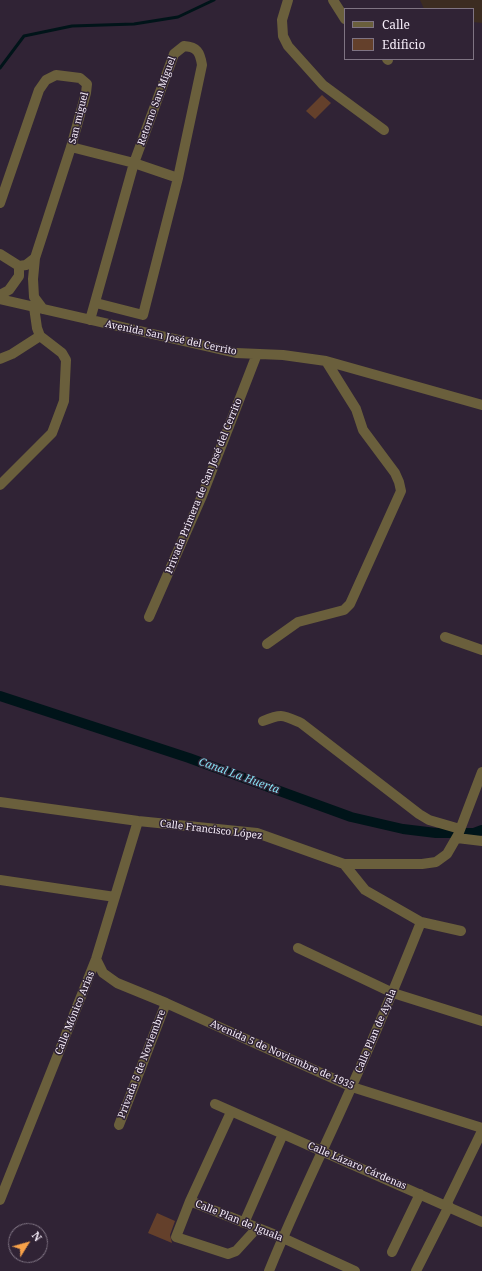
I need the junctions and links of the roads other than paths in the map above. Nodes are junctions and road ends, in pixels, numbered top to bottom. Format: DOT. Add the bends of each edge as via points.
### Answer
graph roads {
  1 [pos="288,0"];
  2 [pos="333,0"];
  3 [pos="344,17"];
  4 [pos="384,130"];
  5 [pos="72,147"];
  6 [pos="134,163"];
  7 [pos="178,178"];
  8 [pos="0,203"];
  9 [pos="0,254"];
  10 [pos="35,258"];
  11 [pos="19,266"];
  12 [pos="0,295"];
  13 [pos="0,299"];
  14 [pos="96,303"];
  15 [pos="38,308"];
  16 [pos="90,320"];
  17 [pos="40,336"];
  18 [pos="257,354"];
  19 [pos="0,359"];
  20 [pos="326,361"];
  21 [pos="482,405"];
  22 [pos="0,485"];
  23 [pos="149,617"];
  24 [pos="445,637"];
  25 [pos="267,644"];
  26 [pos="482,650"];
  27 [pos="263,721"];
  28 [pos="482,772"];
  29 [pos="0,802"];
  30 [pos="138,821"];
  31 [pos="458,833"];
  32 [pos="482,841"];
  33 [pos="344,864"];
  34 [pos="0,880"];
  35 [pos="115,897"];
  36 [pos="421,922"];
  37 [pos="461,931"];
  38 [pos="298,948"];
  39 [pos="96,959"];
  40 [pos="393,993"];
  41 [pos="166,1003"];
  42 [pos="482,1021"];
  43 [pos="352,1087"];
  44 [pos="215,1104"];
  45 [pos="231,1112"];
  46 [pos="119,1126"];
  47 [pos="482,1128"];
  48 [pos="482,1131"];
  49 [pos="283,1134"];
  50 [pos="322,1151"];
  51 [pos="420,1194"];
  52 [pos="0,1200"];
  53 [pos="190,1201"];
  54 [pos="447,1206"];
  55 [pos="482,1222"];
  56 [pos="244,1223"];
  57 [pos="257,1228"];
  58 [pos="283,1238"];
  59 [pos="392,1252"];
  60 [pos="342,1268"];
  61 [pos="269,1271"];
  62 [pos="356,1271"];
  63 [pos="416,1271"];
  1 -- 4 [label="street" via="282,20 282,36 288,46 323,85"];
  2 -- 3 [label="street"];
  5 -- 6 [label="street"];
  5 -- 8 [label="street, San miguel" via="87,84 80,78 56,75 46,80 39,90"];
  5 -- 10 [label="street, San miguel"];
  6 -- 7 [label="street"];
  6 -- 7 [label="street, Retorno San Miguel" via="174,54 184,46 192,47 200,54 202,65"];
  6 -- 14 [label="street, Retorno San Miguel"];
  7 -- 14 [label="street, Retorno San Miguel" via="143,314"];
  9 -- 11 [label="street"];
  10 -- 11 [label="street" via="26,265"];
  10 -- 15 [label="street, San miguel" via="34,297"];
  11 -- 12 [label="street" via="19,276 9,290"];
  13 -- 15 [label="street, Avenida San José del Cerrito"];
  14 -- 16 [label="street, Retorno San Miguel"];
  15 -- 16 [label="street, Avenida San José del Cerrito"];
  15 -- 17 [label="street" via="37,328"];
  16 -- 18 [label="street, Avenida San José del Cerrito" via="236,353"];
  17 -- 19 [label="street"];
  17 -- 22 [label="street" via="62,353 66,360 64,401 52,433"];
  18 -- 20 [label="street, Avenida San José del Cerrito"];
  18 -- 23 [label="street, Privada Primera de San José del Cerrito" via="202,496"];
  20 -- 21 [label="street, Avenida San José del Cerrito"];
  20 -- 25 [label="street" via="356,409 363,430 395,473 401,491 350,604 344,610 298,622"];
  24 -- 26 [label="street"];
  27 -- 31 [label="street" via="283,715 301,723 419,814"];
  28 -- 31 [label="street, Calle Francisco López"];
  29 -- 30 [label="street, Calle Francisco López"];
  30 -- 33 [label="street, Calle Francisco López" via="257,833"];
  30 -- 35 [label="street, Calle Mónico Arias"];
  31 -- 32 [label="street"];
  31 -- 33 [label="street, Calle Francisco López" via="447,854 436,862"];
  33 -- 36 [label="street" via="365,890"];
  34 -- 35 [label="street"];
  35 -- 39 [label="street, Calle Mónico Arias"];
  36 -- 37 [label="street"];
  36 -- 40 [label="street, Calle Plan de Ayala"];
  38 -- 40 [label="street"];
  39 -- 41 [label="street, Avenida 5 de Noviembre de 1935" via="103,973 117,983"];
  39 -- 52 [label="street, Calle Mónico Arias"];
  40 -- 42 [label="street"];
  40 -- 43 [label="street, Calle Plan de Ayala"];
  41 -- 43 [label="street, Avenida 5 de Noviembre de 1935"];
  41 -- 46 [label="street, Privada 5 de Noviembre"];
  43 -- 47 [label="street, Avenida 5 de Noviembre de 1935"];
  43 -- 50 [label="street, Calle Plan de Ayala"];
  44 -- 45 [label="street, Calle Lázaro Cárdenas"];
  45 -- 49 [label="street, Calle Lázaro Cárdenas"];
  45 -- 53 [label="street, Calle Plan de Iguala"];
  48 -- 54 [label="street"];
  49 -- 50 [label="street, Calle Lázaro Cárdenas"];
  49 -- 56 [label="street"];
  50 -- 51 [label="street, Calle Lázaro Cárdenas"];
  50 -- 58 [label="street, Calle Plan de Ayala"];
  51 -- 54 [label="street, Calle Lázaro Cárdenas"];
  51 -- 59 [label="street"];
  53 -- 56 [label="street, Calle Plan de Iguala"];
  53 -- 57 [label="street" via="176,1237 228,1254 236,1251"];
  54 -- 55 [label="street, Calle Lázaro Cárdenas"];
  54 -- 63 [label="street"];
  56 -- 57 [label="street, Calle Plan de Iguala"];
  57 -- 58 [label="street, Calle Plan de Iguala"];
  58 -- 60 [label="street, Calle Plan de Iguala"];
  58 -- 61 [label="street, Calle Plan de Ayala"];
  60 -- 62 [label="street, Calle Plan de Iguala"];
}
